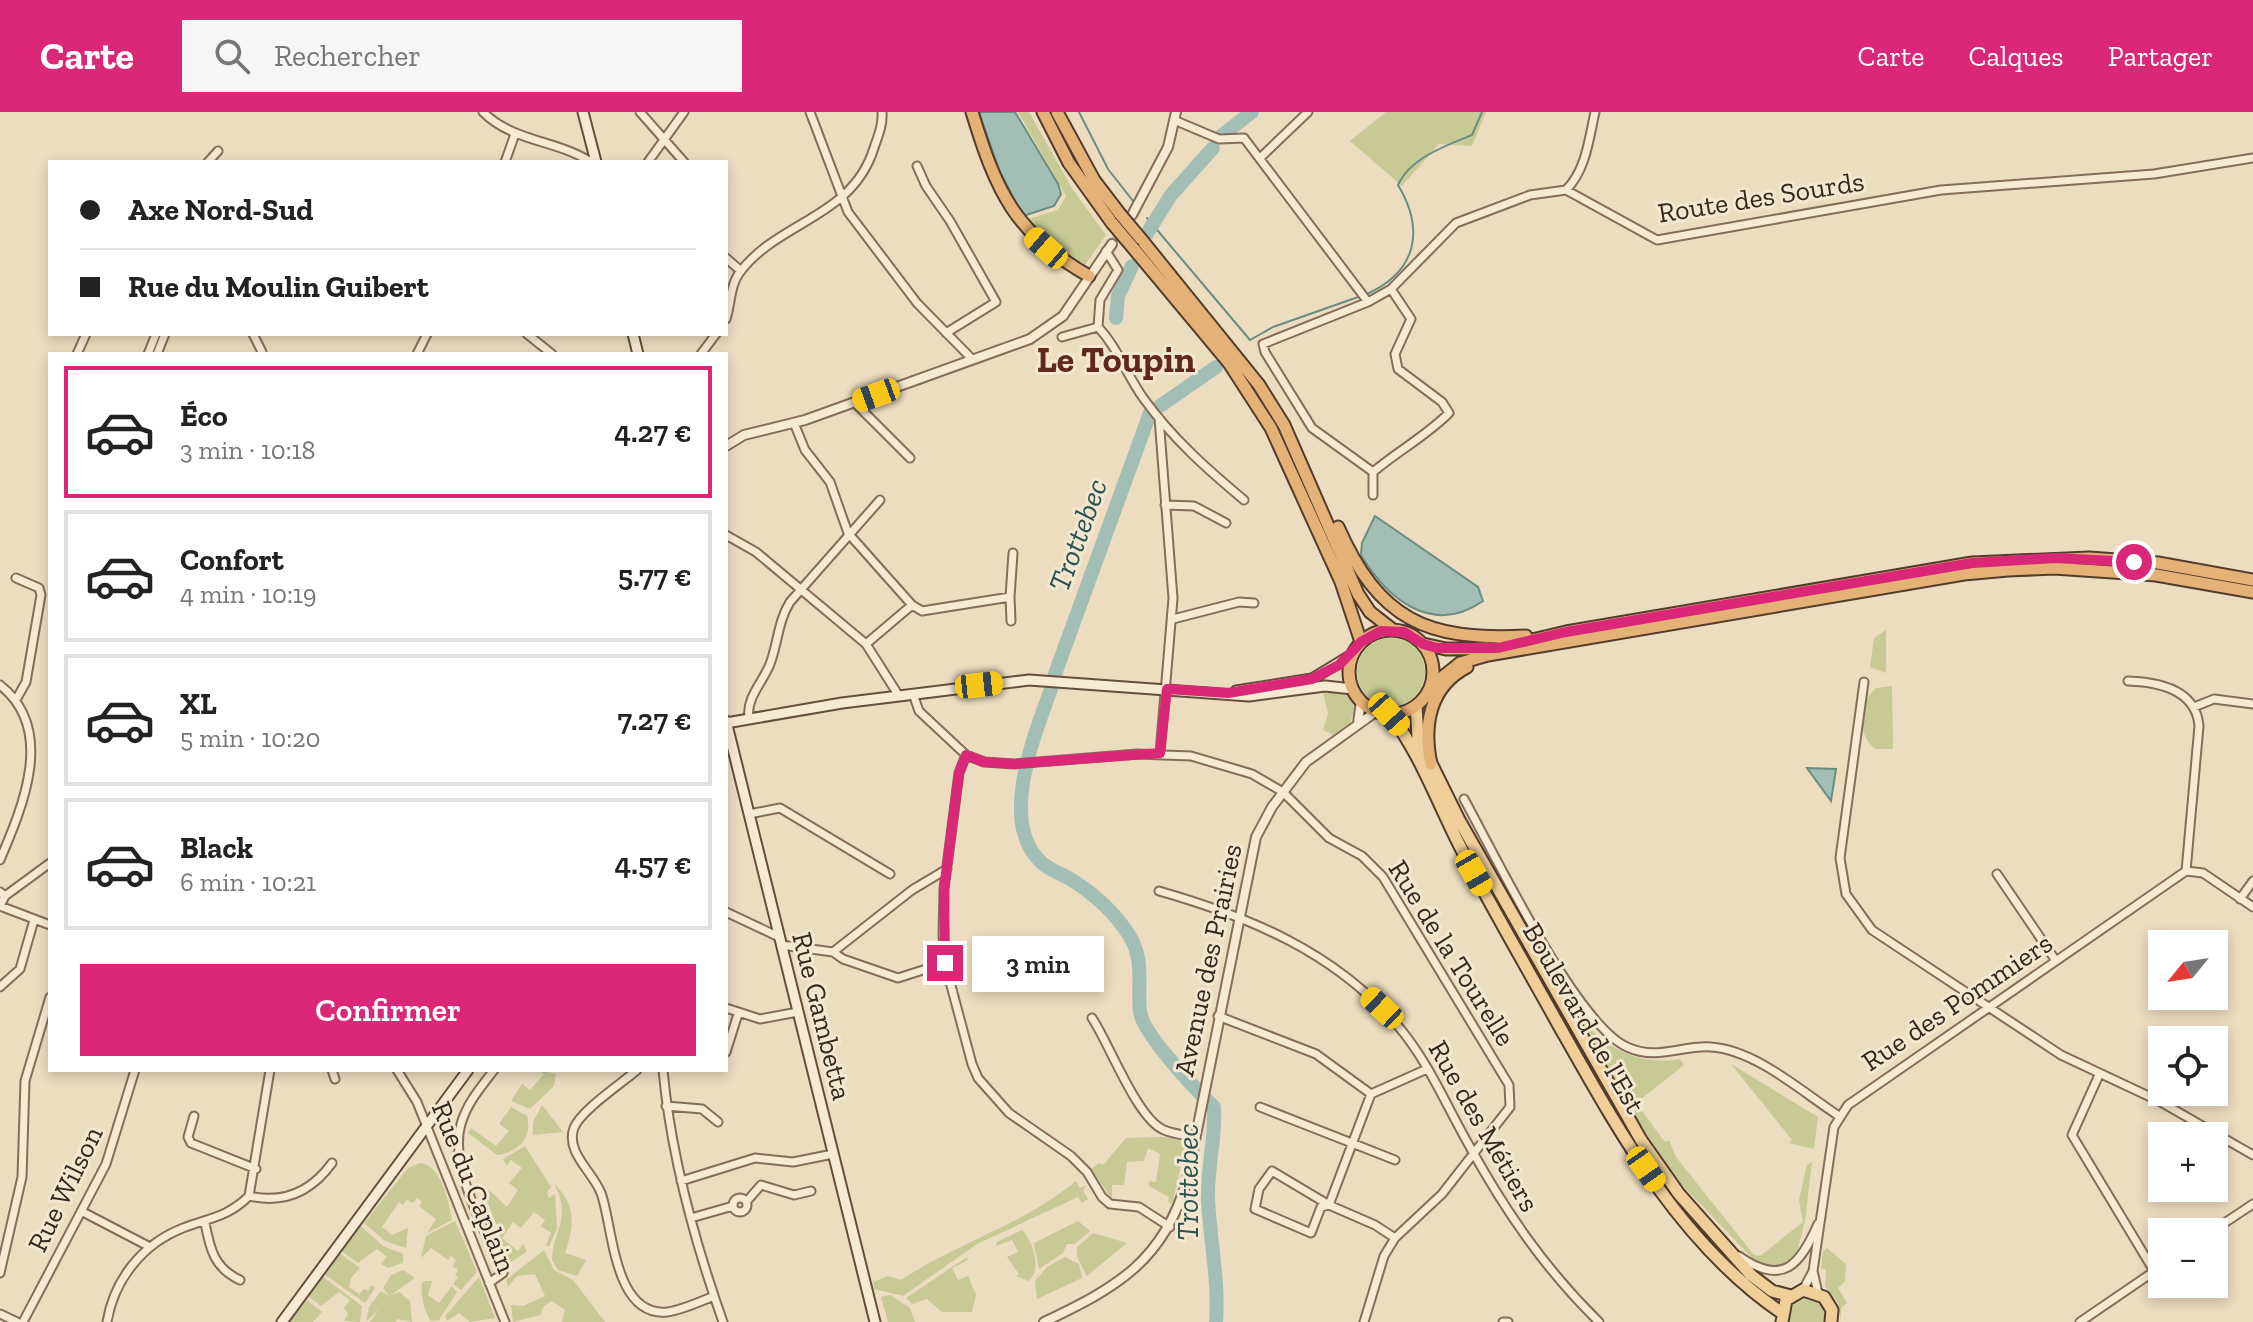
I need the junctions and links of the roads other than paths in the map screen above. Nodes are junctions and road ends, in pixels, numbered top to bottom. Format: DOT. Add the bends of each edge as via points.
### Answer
graph roads {
  1 [pos="483,112"];
  2 [pos="583,112"];
  3 [pos="640,112"];
  4 [pos="684,112"];
  5 [pos="810,112"];
  6 [pos="882,112"];
  7 [pos="972,112"];
  8 [pos="1043,112"];
  9 [pos="1057,112"];
  10 [pos="1308,112"];
  11 [pos="1595,112"];
  12 [pos="1175,116"];
  13 [pos="515,134"];
  14 [pos="665,138"];
  15 [pos="218,151"];
  16 [pos="1260,158"];
  17 [pos="2253,158"];
  18 [pos="210,160"];
  19 [pos="506,160"];
  20 [pos="589,160"];
  21 [pos="594,160"];
  22 [pos="649,160"];
  23 [pos="682,160"];
  24 [pos="917,166"];
  25 [pos="1566,190"];
  26 [pos="841,201"];
  27 [pos="1121,217"];
  28 [pos="1137,244"];
  29 [pos="1109,248"];
  30 [pos="728,260"];
  31 [pos="741,271"];
  32 [pos="1089,276"];
  33 [pos="1391,289"];
  34 [pos="1368,302"];
  35 [pos="728,309"];
  36 [pos="1098,327"];
  37 [pos="946,333"];
  38 [pos="254,336"];
  39 [pos="530,336"];
  40 [pos="1062,337"];
  41 [pos="262,352"];
  42 [pos="550,352"];
  43 [pos="972,359"];
  44 [pos="855,403"];
  45 [pos="1155,414"];
  46 [pos="794,423"];
  47 [pos="728,445"];
  48 [pos="910,458"];
  49 [pos="1373,472"];
  50 [pos="1373,495"];
  51 [pos="1317,497"];
  52 [pos="880,500"];
  53 [pos="1244,500"];
  54 [pos="1165,505"];
  55 [pos="1226,523"];
  56 [pos="848,533"];
  57 [pos="728,536"];
  58 [pos="1013,553"];
  59 [pos="16,578"];
  60 [pos="2253,580"];
  61 [pos="800,587"];
  62 [pos="2253,592"];
  63 [pos="1010,597"];
  64 [pos="1254,603"];
  65 [pos="912,605"];
  66 [pos="1173,619"];
  67 [pos="1011,621"];
  68 [pos="1393,630"];
  69 [pos="1566,632"];
  70 [pos="1361,642"];
  71 [pos="866,644"];
  72 [pos="1423,644"];
  73 [pos="1353,654"];
  74 [pos="1501,655"];
  75 [pos="2128,681"];
  76 [pos="1864,682"];
  77 [pos="0,685"];
  78 [pos="1430,687"];
  79 [pos="1167,689"];
  80 [pos="1353,689"];
  81 [pos="1228,693"];
  82 [pos="913,694"];
  83 [pos="899,696"];
  84 [pos="17,698"];
  85 [pos="1361,701"];
  86 [pos="2253,704"];
  87 [pos="1416,706"];
  88 [pos="2194,707"];
  89 [pos="1383,712"];
  90 [pos="749,717"];
  91 [pos="728,722"];
  92 [pos="1358,724"];
  93 [pos="1160,753"];
  94 [pos="730,755"];
  95 [pos="966,755"];
  96 [pos="1431,764"];
  97 [pos="1283,792"];
  98 [pos="1464,799"];
  99 [pos="749,814"];
  100 [pos="0,860"];
  101 [pos="48,864"];
  102 [pos="947,869"];
  103 [pos="2186,871"];
  104 [pos="890,874"];
  105 [pos="1997,874"];
  106 [pos="2253,881"];
  107 [pos="1159,891"];
  108 [pos="3,894"];
  109 [pos="2240,899"];
  110 [pos="0,906"];
  111 [pos="2253,907"];
  112 [pos="728,913"];
  113 [pos="1237,917"];
  114 [pos="34,920"];
  115 [pos="48,924"];
  116 [pos="780,941"];
  117 [pos="833,952"];
  118 [pos="2056,961"];
  119 [pos="945,963"];
  120 [pos="0,987"];
  121 [pos="48,1004"];
  122 [pos="1986,1008"];
  123 [pos="728,1009"];
  124 [pos="798,1012"];
  125 [pos="738,1014"];
  126 [pos="1218,1016"];
  127 [pos="1092,1018"];
  128 [pos="728,1046"];
  129 [pos="1427,1069"];
  130 [pos="134,1072"];
  131 [pos="270,1072"];
  132 [pos="333,1072"];
  133 [pos="398,1072"];
  134 [pos="467,1072"];
  135 [pos="493,1072"];
  136 [pos="635,1072"];
  137 [pos="663,1072"];
  138 [pos="2099,1075"];
  139 [pos="335,1079"];
  140 [pos="1371,1094"];
  141 [pos="666,1106"];
  142 [pos="1260,1107"];
  143 [pos="194,1116"];
  144 [pos="1839,1116"];
  145 [pos="718,1122"];
  146 [pos="426,1127"];
  147 [pos="1195,1137"];
  148 [pos="1353,1144"];
  149 [pos="1472,1151"];
  150 [pos="833,1154"];
  151 [pos="2253,1155"];
  152 [pos="1395,1160"];
  153 [pos="332,1163"];
  154 [pos="256,1169"];
  155 [pos="681,1181"];
  156 [pos="811,1191"];
  157 [pos="249,1196"];
  158 [pos="2253,1204"];
  159 [pos="1329,1205"];
  160 [pos="81,1211"];
  161 [pos="1822,1214"];
  162 [pos="691,1218"];
  163 [pos="2228,1221"];
  164 [pos="205,1223"];
  165 [pos="1170,1227"];
  166 [pos="0,1236"];
  167 [pos="1395,1238"];
  168 [pos="10,1240"];
  169 [pos="1719,1242"];
  170 [pos="150,1247"];
  171 [pos="2148,1261"];
  172 [pos="1813,1271"];
  173 [pos="0,1273"];
  174 [pos="2148,1275"];
  175 [pos="240,1280"];
  176 [pos="489,1283"];
  177 [pos="1803,1290"];
  178 [pos="1818,1293"];
  179 [pos="714,1296"];
  180 [pos="1791,1296"];
  181 [pos="0,1314"];
  182 [pos="1782,1317"];
  183 [pos="20,1322"];
  184 [pos="107,1322"];
  185 [pos="282,1322"];
  186 [pos="505,1322"];
  187 [pos="723,1322"];
  188 [pos="875,1322"];
  189 [pos="1044,1322"];
  190 [pos="1364,1322"];
  191 [pos="1599,1322"];
  192 [pos="1831,1322"];
  193 [pos="2080,1322"];
  1 -- 13 [label="street"];
  2 -- 21 [label="main road"];
  3 -- 14 [label="street"];
  4 -- 14 [label="street"];
  5 -- 26 [label="street"];
  6 -- 26 [label="street" via="870,163"];
  7 -- 32 [label="highway" via="990,172 1012,213 1046,248"];
  8 -- 27 [label="highway" via="1069,163"];
  9 -- 27 [label="highway" via="1087,169"];
  10 -- 16 [label="street"];
  11 -- 25 [label="street" via="1586,155"];
  12 -- 16 [label="street" via="1219,139 1244,138"];
  12 -- 27 [label="street" via="1156,173"];
  13 -- 19 [label="street"];
  13 -- 20 [label="street"];
  14 -- 22 [label="street"];
  14 -- 23 [label="street"];
  15 -- 18 [label="street"];
  16 -- 34 [label="street"];
  17 -- 25 [label="street, Route des Sourds" via="2140,175 1941,190 1657,240"];
  24 -- 37 [label="street" via="996,302"];
  25 -- 33 [label="street" via="1530,195 1456,223"];
  26 -- 31 [label="street"];
  26 -- 37 [label="street" via="917,303"];
  27 -- 28 [label="highway, bridge"];
  28 -- 51 [label="highway" via="1253,375 1284,425"];
  28 -- 70 [label="highway" via="1229,363 1271,428 1336,569"];
  29 -- 32 [label="street"];
  29 -- 36 [label="street" via="1118,270 1100,300"];
  30 -- 31 [label="street"];
  31 -- 35 [label="street"];
  32 -- 43 [label="street" via="1063,316 1044,331"];
  33 -- 34 [label="street"];
  33 -- 49 [label="street" via="1411,319 1395,354 1398,369 1449,413"];
  34 -- 49 [label="street" via="1263,344 1312,428"];
  36 -- 40 [label="street"];
  36 -- 45 [label="street"];
  37 -- 43 [label="street"];
  38 -- 41 [label="street"];
  39 -- 42 [label="street"];
  43 -- 44 [label="street"];
  44 -- 46 [label="street"];
  44 -- 48 [label="street"];
  45 -- 53 [label="street" via="1189,454"];
  45 -- 54 [label="street"];
  46 -- 47 [label="street" via="744,435"];
  46 -- 56 [label="street" via="805,450 830,482"];
  49 -- 50 [label="street"];
  51 -- 68 [label="highway" via="1358,594"];
  51 -- 69 [label="highway" via="1327,506 1367,583 1406,616 1464,636"];
  52 -- 56 [label="street"];
  54 -- 55 [label="street" via="1194,506"];
  54 -- 66 [label="street"];
  56 -- 61 [label="street"];
  56 -- 65 [label="street"];
  57 -- 61 [label="street"];
  58 -- 63 [label="street"];
  59 -- 84 [label="street" via="39,588 41,595 26,682"];
  60 -- 69 [label="highway" via="2158,563 2013,559"];
  61 -- 71 [label="street"];
  61 -- 90 [label="street" via="783,613 770,664 747,706"];
  62 -- 74 [label="highway" via="2156,575 2008,570"];
  63 -- 65 [label="street" via="922,611"];
  63 -- 67 [label="street"];
  64 -- 66 [label="street"];
  65 -- 71 [label="street"];
  66 -- 79 [label="street"];
  68 -- 70 [label="highway"];
  68 -- 72 [label="highway"];
  69 -- 72 [label="highway" via="1498,648"];
  70 -- 73 [label="highway"];
  71 -- 83 [label="street"];
  72 -- 78 [label="highway" via="1432,665"];
  73 -- 80 [label="highway"];
  73 -- 81 [label="main road" via="1312,679"];
  74 -- 78 [label="highway" via="1460,663"];
  74 -- 96 [label="highway" via="1461,669 1439,691 1427,728"];
  75 -- 88 [label="street" via="2162,685"];
  76 -- 122 [label="street" via="1840,858 1846,894 1872,930"];
  77 -- 84 [label="street"];
  78 -- 87 [label="highway"];
  79 -- 81 [label="main road"];
  79 -- 82 [label="main road" via="1029,680"];
  79 -- 93 [label="street"];
  80 -- 81 [label="main road"];
  80 -- 85 [label="highway"];
  82 -- 83 [label="main road"];
  82 -- 95 [label="street" via="919,711"];
  83 -- 90 [label="main road"];
  84 -- 100 [label="street" via="33,747 21,811"];
  85 -- 89 [label="highway"];
  85 -- 92 [label="street"];
  86 -- 88 [label="street" via="2214,699"];
  87 -- 89 [label="highway"];
  87 -- 96 [label="main road, Boulevard de l'Est" via="1416,731"];
  88 -- 103 [label="street" via="2199,726"];
  89 -- 92 [label="street, Avenue des Prairies"];
  89 -- 182 [label="main road, Boulevard de l'Est" via="1407,739 1474,873 1633,1149 1725,1268"];
  90 -- 91 [label="main road"];
  92 -- 97 [label="street, Avenue des Prairies" via="1306,762"];
  93 -- 95 [label="street, Rue de la Tourelle" via="1014,764"];
  93 -- 97 [label="street, Rue de la Tourelle" via="1218,762"];
  94 -- 99 [label="main road, Rue Gambetta"];
  95 -- 102 [label="street"];
  96 -- 169 [label="main road, Boulevard de l'Est" via="1609,1088 1679,1194"];
  97 -- 113 [label="street, Avenue des Prairies" via="1256,837"];
  97 -- 149 [label="street, Rue de la Tourelle" via="1329,838 1370,864 1401,905 1509,1085 1510,1107"];
  98 -- 144 [label="street" via="1574,994 1609,1038 1655,1055 1712,1047 1734,1052"];
  99 -- 104 [label="street" via="780,808"];
  99 -- 116 [label="main road, Rue Gambetta"];
  101 -- 108 [label="street"];
  102 -- 117 [label="street"];
  102 -- 119 [label="street"];
  103 -- 109 [label="street" via="2203,873"];
  103 -- 118 [label="street, Rue des Pommiers"];
  105 -- 118 [label="street"];
  106 -- 109 [label="street"];
  107 -- 113 [label="street, Rue des Métiers"];
  108 -- 110 [label="street"];
  109 -- 111 [label="street"];
  110 -- 114 [label="street"];
  112 -- 116 [label="street"];
  113 -- 126 [label="street, Avenue des Prairies"];
  113 -- 129 [label="street, Rue des Métiers" via="1281,934 1334,967 1382,1008"];
  114 -- 115 [label="street"];
  114 -- 120 [label="street" via="20,969"];
  116 -- 117 [label="street"];
  116 -- 124 [label="main road, Rue Gambetta"];
  117 -- 119 [label="street" via="898,978"];
  118 -- 122 [label="street, Rue des Pommiers"];
  119 -- 165 [label="street" via="966,1050 985,1086 1009,1113 1071,1156 1110,1204 1139,1207"];
  121 -- 168 [label="street" via="25,1081 22,1177"];
  122 -- 138 [label="street"];
  122 -- 144 [label="street, Rue des Pommiers" via="1863,1093"];
  123 -- 125 [label="street"];
  124 -- 125 [label="street" via="767,1019"];
  124 -- 150 [label="main road, Rue Gambetta"];
  125 -- 128 [label="street"];
  126 -- 140 [label="street" via="1316,1054"];
  126 -- 147 [label="street, Avenue des Prairies"];
  127 -- 147 [label="street" via="1153,1122 1163,1130"];
  129 -- 140 [label="street"];
  129 -- 149 [label="street, Rue des Métiers"];
  130 -- 160 [label="street, Rue Wilson" via="114,1146"];
  131 -- 154 [label="street"];
  132 -- 139 [label="street"];
  133 -- 146 [label="street, Rue du Caplain"];
  134 -- 146 [label="main road"];
  135 -- 176 [label="street" via="470,1103 458,1138 462,1172 503,1273"];
  136 -- 179 [label="street" via="577,1123 573,1149 596,1181 619,1271 634,1297 649,1309 668,1312"];
  137 -- 141 [label="street"];
  138 -- 151 [label="street" via="2159,1101"];
  138 -- 171 [label="street" via="2072,1135"];
  140 -- 148 [label="street"];
  141 -- 145 [label="street" via="702,1109"];
  141 -- 155 [label="street"];
  142 -- 148 [label="street"];
  143 -- 154 [label="street" via="191,1143"];
  144 -- 161 [label="street"];
  146 -- 176 [label="street, Rue du Caplain"];
  146 -- 185 [label="main road"];
  147 -- 165 [label="street, Avenue des Prairies"];
  148 -- 152 [label="street"];
  148 -- 159 [label="street"];
  149 -- 167 [label="street, Rue de la Tourelle" via="1442,1194"];
  149 -- 191 [label="street, Rue des Métiers" via="1523,1237"];
  150 -- 155 [label="street" via="793,1162 755,1158"];
  150 -- 188 [label="main road, Rue Gambetta"];
  153 -- 157 [label="street" via="312,1185 290,1196"];
  154 -- 157 [label="street"];
  155 -- 162 [label="street"];
  156 -- 162 [label="street" via="794,1195 761,1185 747,1201 738,1198 733,1206"];
  157 -- 164 [label="street" via="232,1213"];
  158 -- 163 [label="street"];
  159 -- 159 [label="street" via="1321,1207 1311,1233 1255,1209 1259,1189 1272,1171"];
  159 -- 167 [label="street"];
  160 -- 170 [label="street"];
  160 -- 183 [label="street, Rue Wilson"];
  161 -- 169 [label="street" via="1802,1255 1782,1270 1760,1269"];
  161 -- 172 [label="street"];
  162 -- 179 [label="street"];
  164 -- 170 [label="street"];
  164 -- 175 [label="street" via="216,1262"];
  165 -- 189 [label="street, Avenue des Prairies" via="1124,1279"];
  166 -- 168 [label="street"];
  167 -- 190 [label="street" via="1384,1256"];
  168 -- 173 [label="street"];
  169 -- 180 [label="main road, Boulevard de l'Est" via="1772,1291"];
  170 -- 184 [label="street" via="121,1281"];
  172 -- 177 [label="street"];
  172 -- 178 [label="street"];
  174 -- 193 [label="street"];
  176 -- 186 [label="street, Rue du Caplain"];
  177 -- 178 [label="main road"];
  177 -- 180 [label="main road"];
  178 -- 192 [label="main road" via="1829,1303"];
  179 -- 187 [label="street"];
  180 -- 182 [label="main road"];
  181 -- 183 [label="street"];
}
